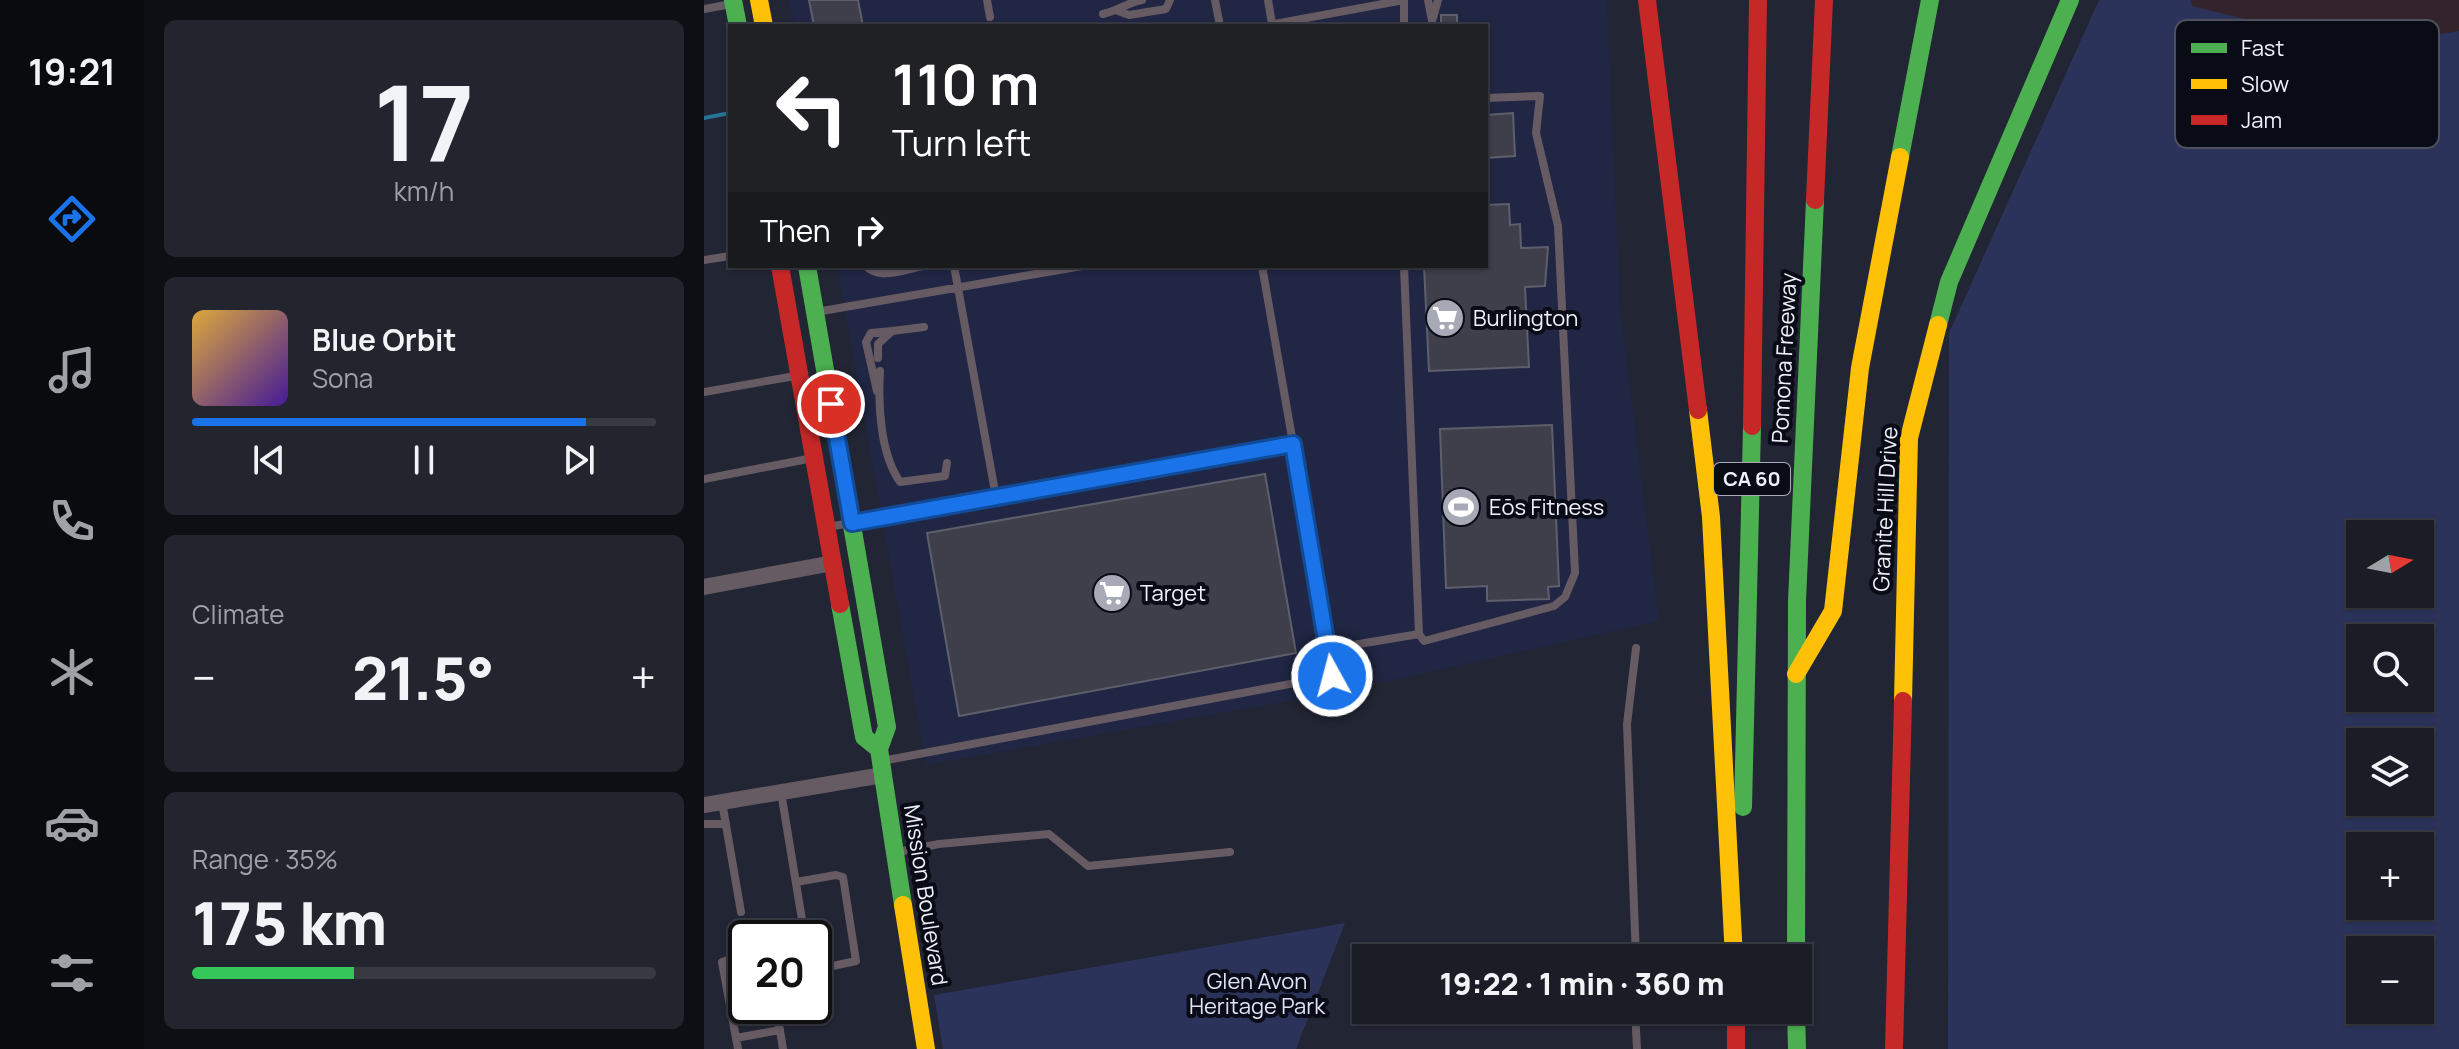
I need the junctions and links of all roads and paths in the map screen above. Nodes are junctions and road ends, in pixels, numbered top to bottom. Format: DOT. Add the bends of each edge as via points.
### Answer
graph roads {
  1 [pos="759,0"];
  2 [pos="987,0"];
  3 [pos="1142,0"];
  4 [pos="1170,0"];
  5 [pos="1215,0"];
  6 [pos="1268,0"];
  7 [pos="1404,0"];
  8 [pos="1428,0"];
  9 [pos="1438,0"];
  10 [pos="1647,0"];
  11 [pos="1758,0"];
  12 [pos="1824,0"];
  13 [pos="1930,0"];
  14 [pos="2070,0"];
  15 [pos="734,2"];
  16 [pos="704,9"];
  17 [pos="1118,11"];
  18 [pos="1103,14"];
  19 [pos="990,17"];
  20 [pos="738,24"];
  21 [pos="764,24"];
  22 [pos="1220,24"];
  23 [pos="1267,24"];
  24 [pos="1272,24"];
  25 [pos="1404,24"];
  26 [pos="1433,24"];
  27 [pos="1488,98"];
  28 [pos="728,256"];
  29 [pos="704,260"];
  30 [pos="780,268"];
  31 [pos="807,268"];
  32 [pos="869,268"];
  33 [pos="906,268"];
  34 [pos="954,268"];
  35 [pos="1071,268"];
  36 [pos="1262,268"];
  37 [pos="1404,268"];
  38 [pos="958,288"];
  39 [pos="815,313"];
  40 [pos="924,327"];
  41 [pos="892,331"];
  42 [pos="878,358"];
  43 [pos="880,371"];
  44 [pos="800,375"];
  45 [pos="877,391"];
  46 [pos="704,392"];
  47 [pos="1293,444"];
  48 [pos="815,458"];
  49 [pos="947,463"];
  50 [pos="704,479"];
  51 [pos="996,497"];
  52 [pos="852,523"];
  53 [pos="828,527"];
  54 [pos="833,563"];
  55 [pos="704,587"];
  56 [pos="1419,634"];
  57 [pos="1636,648"];
  58 [pos="1329,649"];
  59 [pos="1796,674"];
  60 [pos="881,761"];
  61 [pos="781,792"];
  62 [pos="722,802"];
  63 [pos="704,805"];
  64 [pos="704,824"];
  65 [pos="725,824"];
  66 [pos="1230,852"];
  67 [pos="894,853"];
  68 [pos="796,882"];
  69 [pos="741,912"];
  70 [pos="802,920"];
  71 [pos="1635,944"];
  72 [pos="1735,944"];
  73 [pos="1737,944"];
  74 [pos="1796,944"];
  75 [pos="728,960"];
  76 [pos="832,966"];
  77 [pos="728,995"];
  78 [pos="733,1024"];
  79 [pos="779,1024"];
  80 [pos="1636,1024"];
  81 [pos="1736,1024"];
  82 [pos="1796,1024"];
  83 [pos="780,1030"];
  84 [pos="736,1038"];
  85 [pos="738,1049"];
  86 [pos="783,1049"];
  87 [pos="926,1049"];
  88 [pos="1637,1049"];
  89 [pos="1736,1049"];
  90 [pos="1797,1049"];
  91 [pos="1894,1049"];
  1 -- 21 [label="main road"];
  2 -- 19 [label="lane"];
  3 -- 17 [label="lane" via="1125,3"];
  4 -- 17 [label="lane" via="1166,9 1129,15"];
  5 -- 22 [label="lane"];
  6 -- 23 [label="lane"];
  7 -- 24 [label="lane"];
  7 -- 25 [label="lane"];
  8 -- 26 [label="lane"];
  9 -- 26 [label="lane"];
  10 -- 72 [label="main road" via="1711,517"];
  11 -- 73 [label="main road, Pomona Freeway / CA 60" via="1750,613"];
  12 -- 59 [label="main road, Pomona Freeway / CA 60"];
  13 -- 59 [label="main road" via="1860,368 1833,611"];
  14 -- 91 [label="main road, Granite Hill Drive" via="1949,282 1909,438"];
  15 -- 16 [label="lane"];
  15 -- 20 [label="main road"];
  17 -- 18 [label="lane"];
  27 -- 56 [label="lane" via="1540,96 1536,133 1558,226 1575,573 1565,597 1554,606 1447,637 1424,641"];
  28 -- 29 [label="lane"];
  30 -- 44 [label="main road, Mission Boulevard"];
  31 -- 39 [label="main road, Mission Boulevard"];
  32 -- 33 [label="lane" via="875,273"];
  34 -- 38 [label="lane"];
  35 -- 38 [label="lane"];
  36 -- 47 [label="lane"];
  37 -- 56 [label="lane"];
  38 -- 39 [label="lane"];
  38 -- 51 [label="lane"];
  39 -- 52 [label="main road, Mission Boulevard"];
  40 -- 41 [label="lane"];
  41 -- 42 [label="lane" via="878,344"];
  41 -- 45 [label="lane" via="871,333 866,342"];
  43 -- 45 [label="lane"];
  44 -- 46 [label="lane"];
  44 -- 48 [label="main road, Mission Boulevard"];
  45 -- 49 [label="lane" via="891,469 900,482 945,476"];
  47 -- 51 [label="lane"];
  47 -- 58 [label="lane"];
  48 -- 50 [label="lane"];
  48 -- 53 [label="main road, Mission Boulevard"];
  51 -- 52 [label="lane"];
  52 -- 53 [label="lane"];
  52 -- 60 [label="main road, Mission Boulevard" via="887,727"];
  53 -- 54 [label="main road, Mission Boulevard"];
  54 -- 55 [label="street"];
  54 -- 60 [label="main road, Mission Boulevard" via="864,737"];
  56 -- 58 [label="lane"];
  57 -- 71 [label="lane" via="1627,724"];
  58 -- 60 [label="lane" via="1332,676"];
  59 -- 74 [label="main road, Pomona Freeway / CA 60"];
  60 -- 61 [label="street"];
  60 -- 67 [label="main road, Mission Boulevard"];
  61 -- 62 [label="street"];
  61 -- 68 [label="lane"];
  62 -- 63 [label="street"];
  62 -- 65 [label="lane"];
  64 -- 65 [label="lane"];
  65 -- 69 [label="lane"];
  66 -- 67 [label="lane" via="1088,866 1049,834"];
  67 -- 87 [label="main road, Mission Boulevard"];
  68 -- 70 [label="lane"];
  68 -- 76 [label="lane" via="843,877 856,961"];
  75 -- 77 [label="lane" via="722,962"];
  78 -- 84 [label="lane"];
  79 -- 83 [label="lane"];
  80 -- 88 [label="lane"];
  81 -- 89 [label="main road"];
  82 -- 90 [label="main road"];
  83 -- 84 [label="lane"];
  83 -- 86 [label="lane"];
  84 -- 85 [label="lane"];
}
